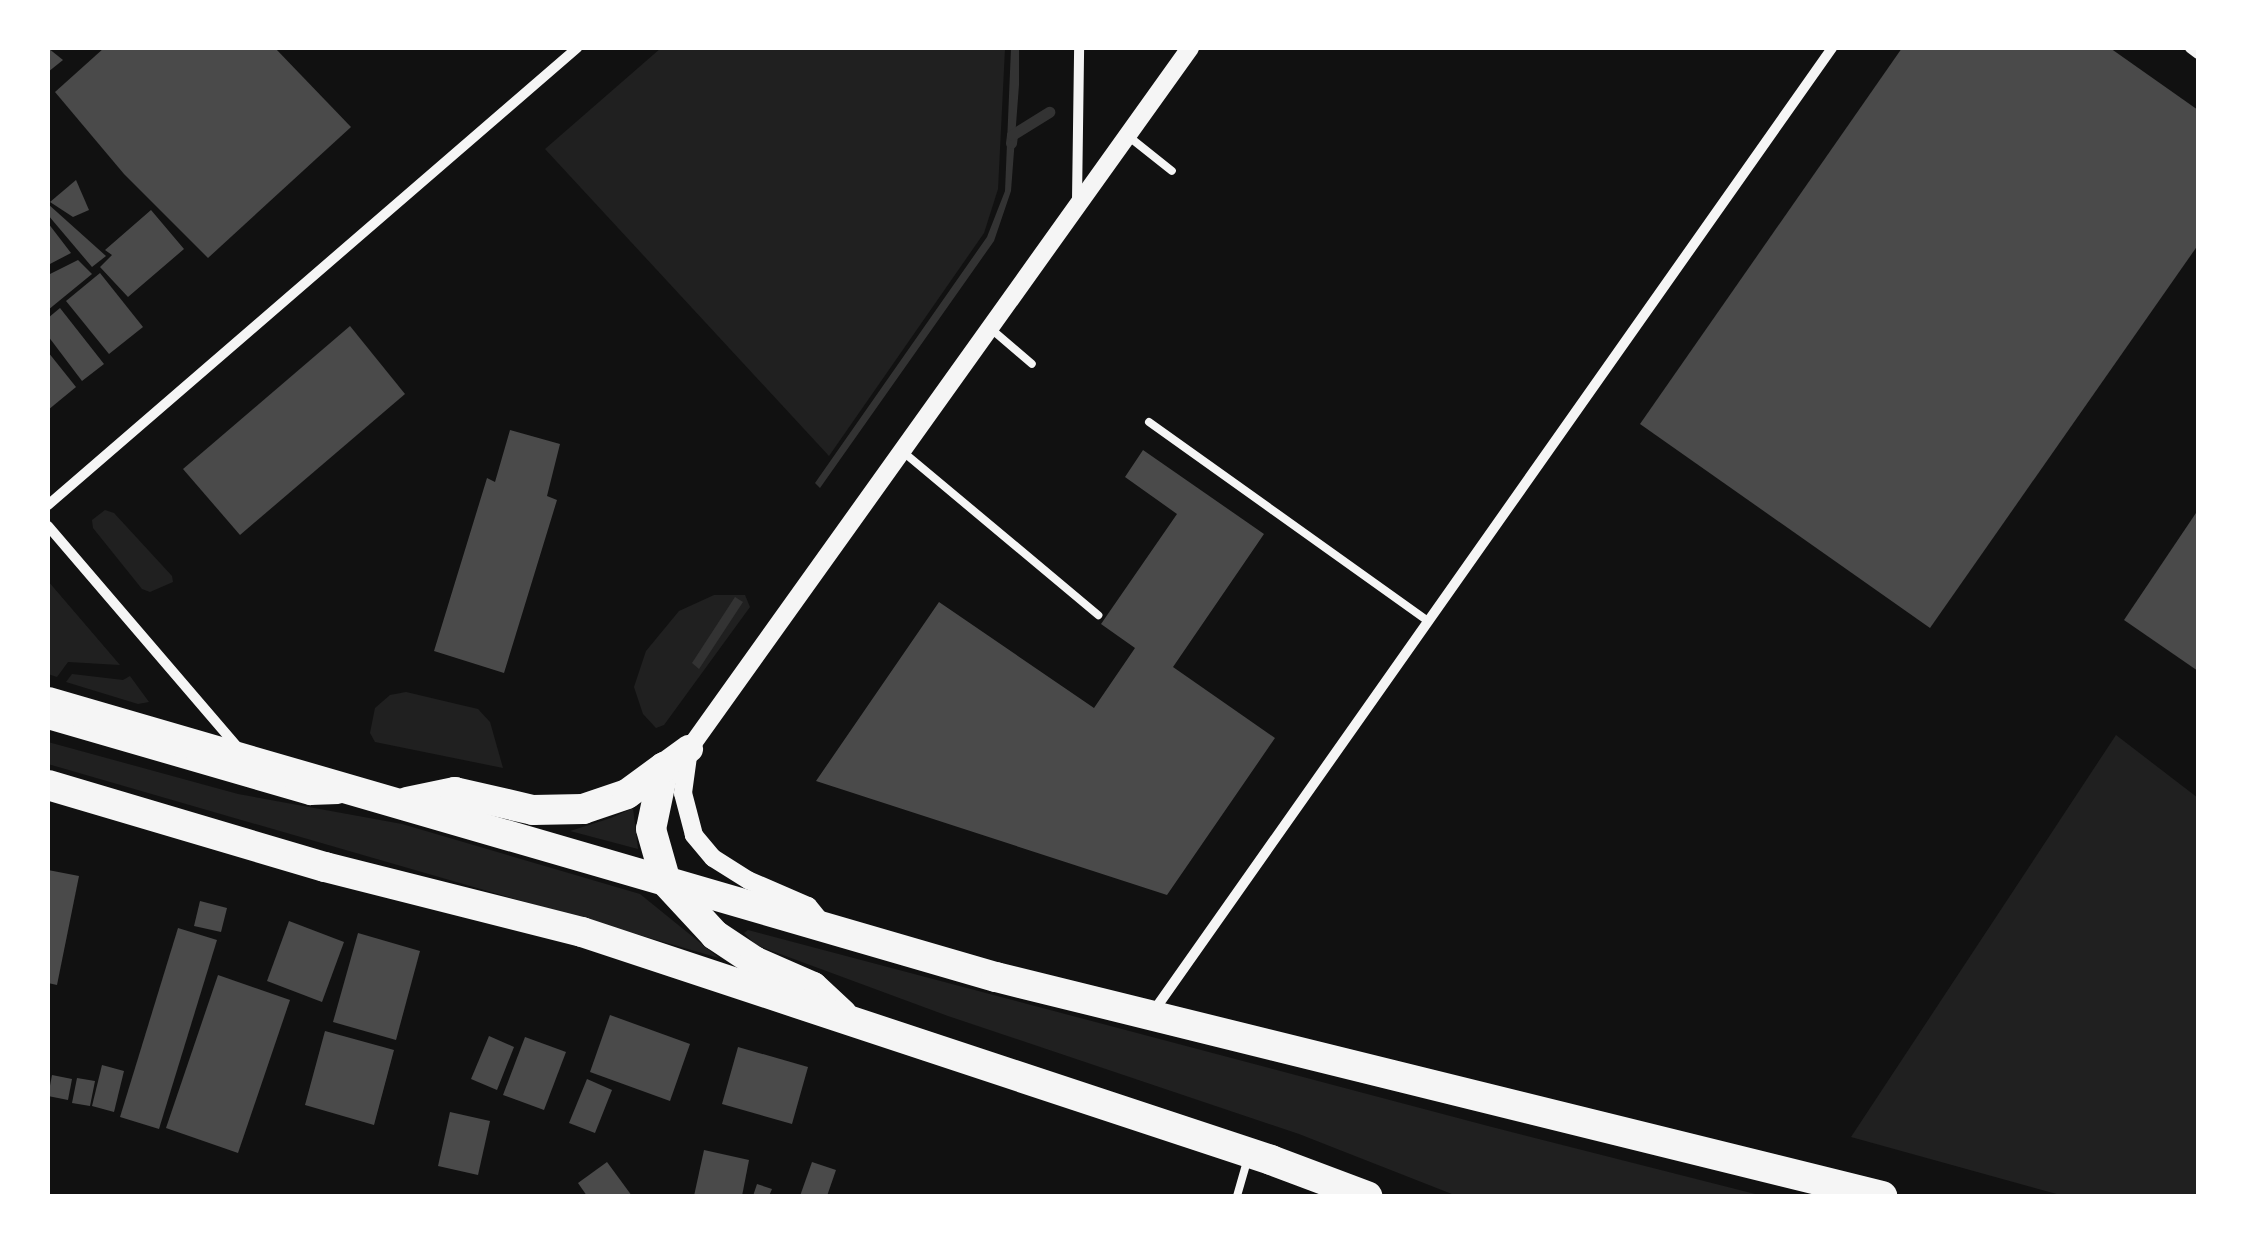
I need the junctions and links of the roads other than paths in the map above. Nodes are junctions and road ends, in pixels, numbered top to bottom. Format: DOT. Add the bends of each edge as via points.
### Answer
graph roads {
  1 [pos="577,48"];
  2 [pos="1078,48"];
  3 [pos="1190,48"];
  4 [pos="1832,48"];
  5 [pos="2190,48"];
  6 [pos="2198,54"];
  7 [pos="1127,136"];
  8 [pos="1172,171"];
  9 [pos="1077,206"];
  10 [pos="990,328"];
  11 [pos="1032,364"];
  12 [pos="1149,422"];
  13 [pos="902,451"];
  14 [pos="48,505"];
  15 [pos="48,526"];
  16 [pos="1098,615"];
  17 [pos="1428,621"];
  18 [pos="48,702"];
  19 [pos="48,720"];
  20 [pos="688,748"];
  21 [pos="246,756"];
  22 [pos="664,767"];
  23 [pos="48,785"];
  24 [pos="392,799"];
  25 [pos="48,806"];
  26 [pos="325,866"];
  27 [pos="666,882"];
  28 [pos="825,928"];
  29 [pos="1150,1016"];
  30 [pos="846,1021"];
  31 [pos="1250,1153"];
  32 [pos="1237,1196"];
  33 [pos="1368,1196"];
  34 [pos="1882,1196"];
  1 -- 14 [label="street"];
  2 -- 9 [label="street"];
  3 -- 7 [label="street"];
  4 -- 17 [label="street"];
  5 -- 6 [label="street"];
  7 -- 8 [label="lane"];
  7 -- 9 [label="street"];
  9 -- 10 [label="street"];
  10 -- 11 [label="lane"];
  10 -- 13 [label="street"];
  12 -- 17 [label="lane"];
  13 -- 16 [label="lane"];
  13 -- 20 [label="street"];
  15 -- 21 [label="street"];
  17 -- 29 [label="street"];
  18 -- 21 [label="highway"];
  19 -- 24 [label="street" via="310,796"];
  20 -- 22 [label="highway"];
  20 -- 28 [label="street" via="683,794 694,834 713,858 808,906"];
  21 -- 24 [label="highway"];
  22 -- 24 [label="highway" via="627,794 583,809 533,810 455,792"];
  22 -- 27 [label="highway" via="651,829"];
  23 -- 26 [label="highway"];
  24 -- 27 [label="highway"];
  25 -- 26 [label="highway" via="229,856"];
  26 -- 30 [label="highway" via="582,932"];
  27 -- 28 [label="highway"];
  27 -- 30 [label="highway" via="716,934 754,961 813,987"];
  28 -- 29 [label="highway"];
  29 -- 34 [label="highway"];
  30 -- 31 [label="highway"];
  31 -- 32 [label="lane"];
  31 -- 33 [label="highway"];
}
